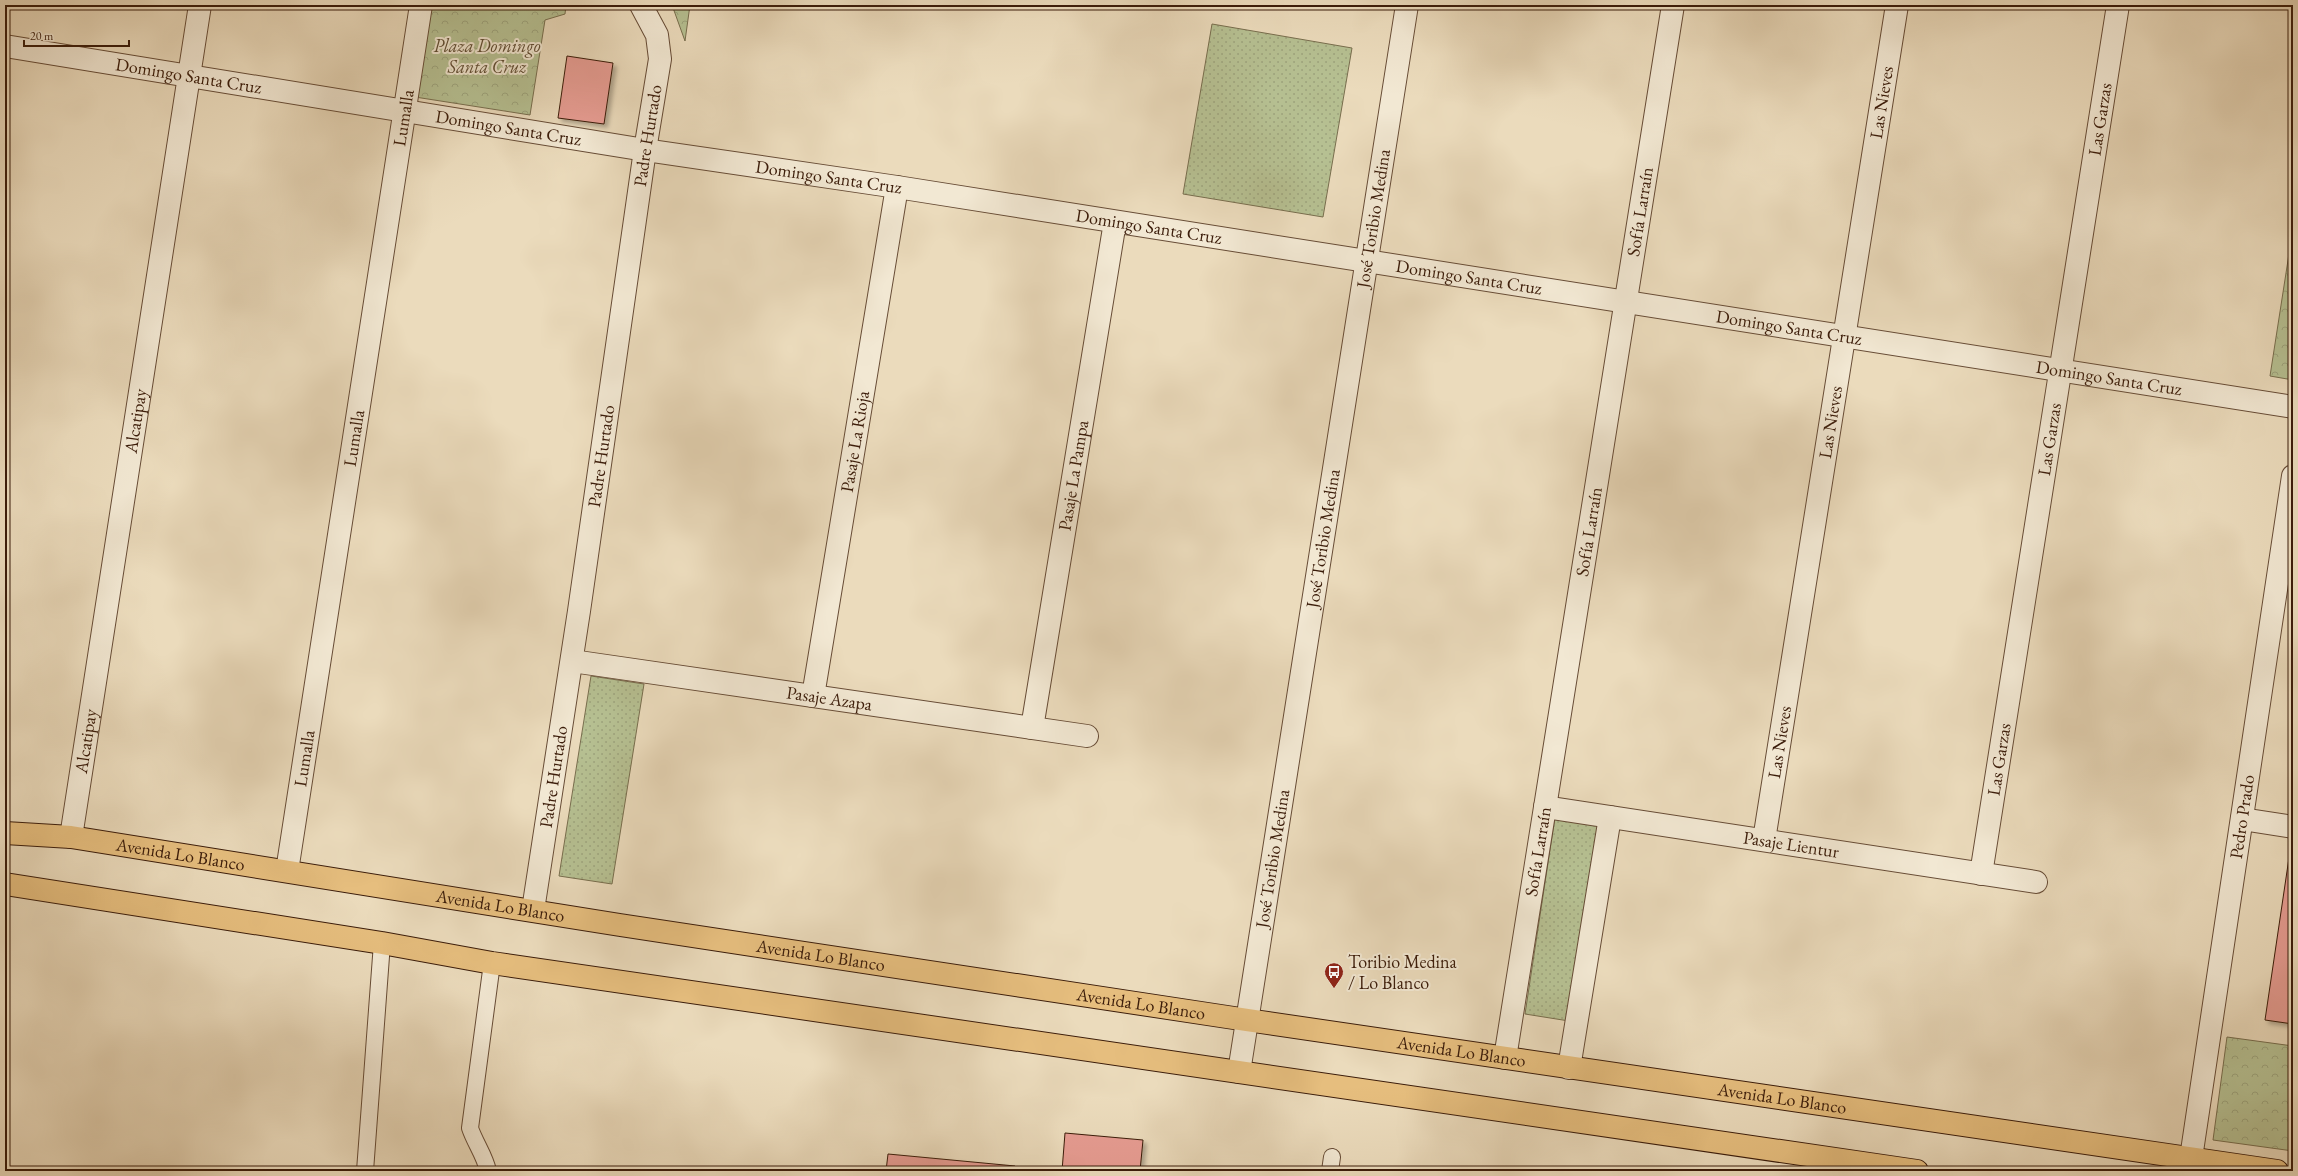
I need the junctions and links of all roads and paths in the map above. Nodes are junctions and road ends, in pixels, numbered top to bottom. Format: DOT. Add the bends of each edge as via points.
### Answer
graph roads {
  1 [pos="200,5"];
  2 [pos="421,5"];
  3 [pos="641,5"];
  4 [pos="1407,5"];
  5 [pos="1673,5"];
  6 [pos="1897,5"];
  7 [pos="2118,5"];
  8 [pos="5,46"];
  9 [pos="189,76"];
  10 [pos="405,109"];
  11 [pos="644,150"];
  12 [pos="897,187"];
  13 [pos="1115,222"];
  14 [pos="1367,261"];
  15 [pos="1626,302"];
  16 [pos="1844,336"];
  17 [pos="2060,370"];
  18 [pos="2293,407"];
  19 [pos="2293,476"];
  20 [pos="572,661"];
  21 [pos="813,696"];
  22 [pos="1032,728"];
  23 [pos="1087,736"];
  24 [pos="1545,807"];
  25 [pos="1610,817"];
  26 [pos="2242,819"];
  27 [pos="2293,827"];
  28 [pos="5,833"];
  29 [pos="71,838"];
  30 [pos="1764,840"];
  31 [pos="287,871"];
  32 [pos="1981,874"];
  33 [pos="2036,882"];
  34 [pos="5,884"];
  35 [pos="533,910"];
  36 [pos="382,943"];
  37 [pos="492,963"];
  38 [pos="1247,1020"];
  39 [pos="1505,1058"];
  40 [pos="1569,1068"];
  41 [pos="1239,1072"];
  42 [pos="2191,1158"];
  43 [pos="365,1171"];
  44 [pos="488,1171"];
  45 [pos="1917,1171"];
  46 [pos="2277,1171"];
  1 -- 9 [label="street, Alcatipay"];
  2 -- 10 [label="street, Lumalla"];
  3 -- 11 [label="street, Padre Hurtado" via="657,35 660,59"];
  4 -- 14 [label="street, José Toribio Medina"];
  5 -- 15 [label="street, Sofía Larraín"];
  6 -- 16 [label="street, Las Nieves"];
  7 -- 17 [label="street, Las Garzas"];
  8 -- 9 [label="street, Domingo Santa Cruz"];
  9 -- 10 [label="street, Domingo Santa Cruz"];
  9 -- 29 [label="street, Alcatipay"];
  10 -- 11 [label="street, Domingo Santa Cruz"];
  10 -- 31 [label="street, Lumalla"];
  11 -- 12 [label="street, Domingo Santa Cruz"];
  11 -- 20 [label="street, Padre Hurtado"];
  12 -- 13 [label="street, Domingo Santa Cruz"];
  12 -- 21 [label="street, Pasaje La Rioja"];
  13 -- 14 [label="street, Domingo Santa Cruz"];
  13 -- 22 [label="street, Pasaje La Pampa"];
  14 -- 15 [label="street, Domingo Santa Cruz"];
  14 -- 38 [label="street, José Toribio Medina"];
  15 -- 16 [label="street, Domingo Santa Cruz"];
  15 -- 24 [label="street, Sofía Larraín"];
  16 -- 17 [label="street, Domingo Santa Cruz"];
  16 -- 30 [label="street, Las Nieves"];
  17 -- 18 [label="street, Domingo Santa Cruz"];
  17 -- 32 [label="street, Las Garzas"];
  19 -- 26 [label="street, Pedro Prado"];
  20 -- 21 [label="street, Pasaje Azapa"];
  20 -- 35 [label="street, Padre Hurtado"];
  21 -- 22 [label="street, Pasaje Azapa"];
  22 -- 23 [label="street, Pasaje Azapa"];
  24 -- 25 [label="street, Pasaje Lientur"];
  24 -- 39 [label="street, Sofía Larraín"];
  25 -- 30 [label="street, Pasaje Lientur"];
  25 -- 40 [label="street"];
  26 -- 27 [label="street"];
  26 -- 42 [label="street, Pedro Prado"];
  28 -- 29 [label="main road, Avenida Lo Blanco"];
  29 -- 31 [label="main road, Avenida Lo Blanco"];
  30 -- 32 [label="street, Pasaje Lientur"];
  31 -- 35 [label="main road, Avenida Lo Blanco"];
  32 -- 33 [label="street, Pasaje Lientur"];
  34 -- 36 [label="main road"];
  35 -- 38 [label="main road, Avenida Lo Blanco"];
  36 -- 37 [label="main road"];
  36 -- 43 [label="lane"];
  37 -- 41 [label="main road"];
  37 -- 44 [label="lane" via="470,1128"];
  38 -- 39 [label="main road, Avenida Lo Blanco"];
  38 -- 41 [label="street, José Toribio Medina"];
  39 -- 40 [label="main road, Avenida Lo Blanco"];
  40 -- 42 [label="main road, Avenida Lo Blanco"];
  41 -- 45 [label="main road"];
  42 -- 46 [label="main road, Avenida Lo Blanco"];
}
